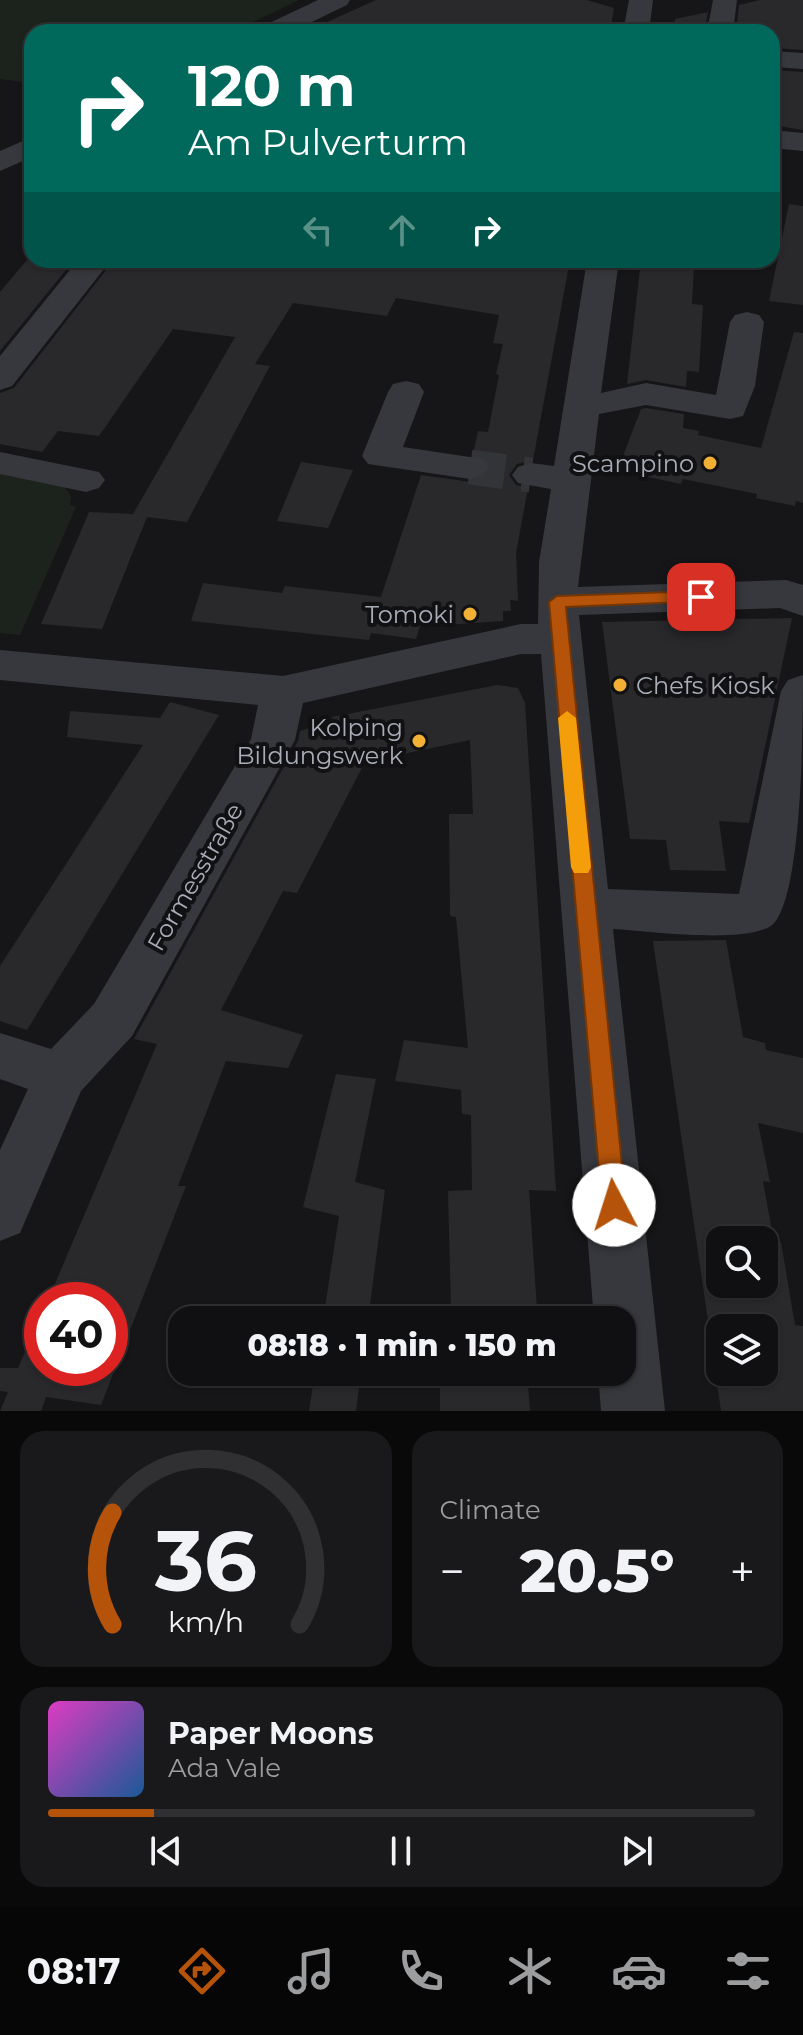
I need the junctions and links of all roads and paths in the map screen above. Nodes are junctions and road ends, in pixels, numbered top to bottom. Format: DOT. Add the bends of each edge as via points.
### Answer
graph roads {
  1 [pos="725,0"];
  2 [pos="322,2"];
  3 [pos="286,24"];
  4 [pos="721,24"];
  5 [pos="780,60"];
  6 [pos="803,61"];
  7 [pos="780,140"];
  8 [pos="803,142"];
  9 [pos="24,150"];
  10 [pos="0,162"];
  11 [pos="89,268"];
  12 [pos="602,268"];
  13 [pos="747,322"];
  14 [pos="0,379"];
  15 [pos="406,392"];
  16 [pos="582,402"];
  17 [pos="0,463"];
  18 [pos="470,467"];
  19 [pos="531,475"];
  20 [pos="571,479"];
  21 [pos="86,480"];
  22 [pos="803,602"];
  23 [pos="559,620"];
  24 [pos="0,665"];
  25 [pos="803,691"];
  26 [pos="283,692"];
  27 [pos="585,908"];
  28 [pos="0,1056"];
  29 [pos="61,1076"];
  30 [pos="0,1214"];
  31 [pos="633,1411"];
  1 -- 4 [label="street"];
  2 -- 3 [label="street"];
  5 -- 6 [label="street"];
  7 -- 8 [label="street"];
  9 -- 10 [label="street"];
  11 -- 14 [label="street"];
  12 -- 16 [label="street"];
  13 -- 16 [label="street" via="730,408 646,394 605,404"];
  15 -- 18 [label="street" via="381,456"];
  16 -- 20 [label="street"];
  17 -- 21 [label="street"];
  19 -- 20 [label="street"];
  20 -- 23 [label="street" via="559,562"];
  22 -- 23 [label="street" via="786,594"];
  23 -- 26 [label="street" via="521,639"];
  23 -- 27 [label="street"];
  24 -- 26 [label="street"];
  25 -- 27 [label="street" via="762,904 740,915"];
  26 -- 29 [label="street, Formesstraße" via="273,740 113,1020"];
  27 -- 31 [label="street"];
  28 -- 29 [label="street"];
  29 -- 30 [label="street, Formesstraße"];
}
